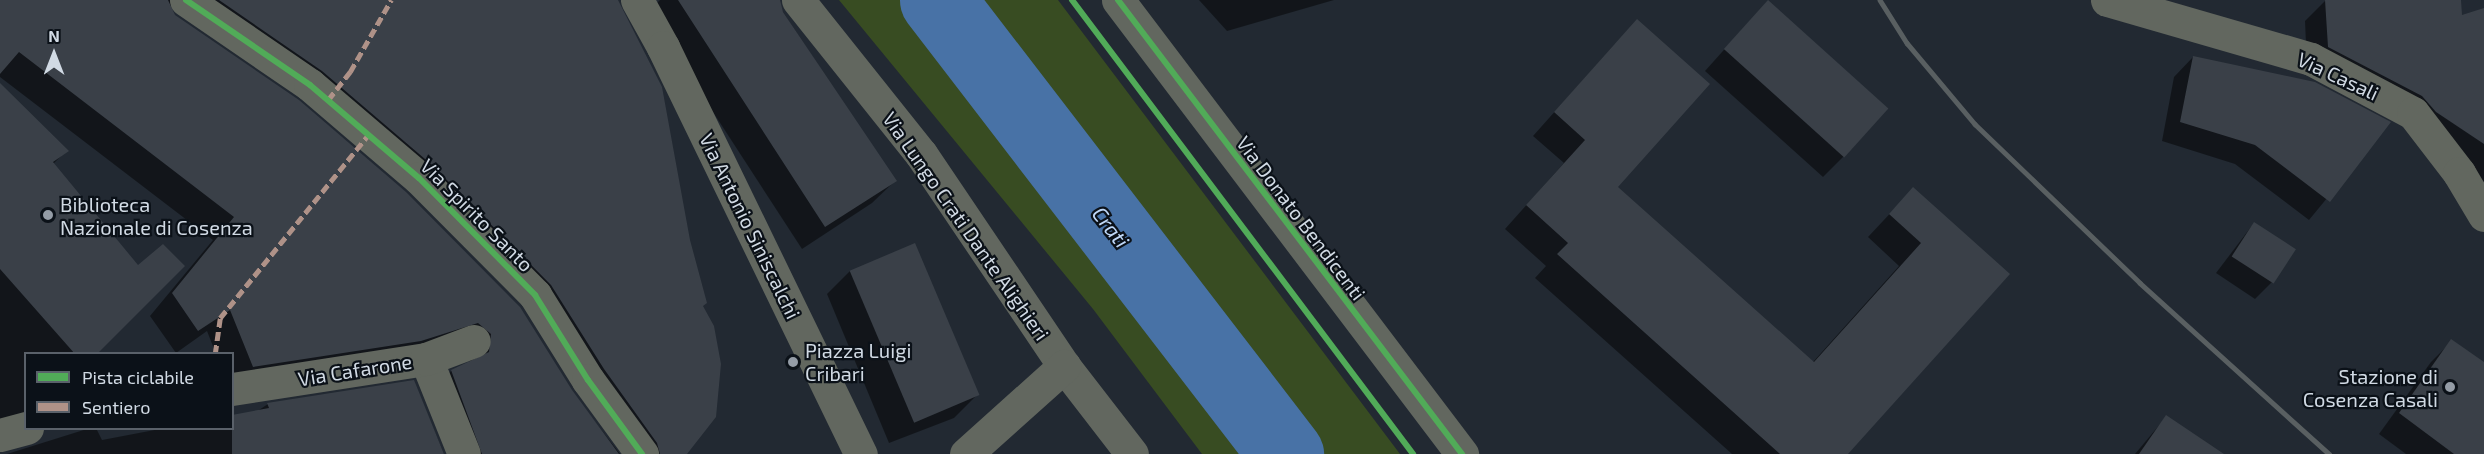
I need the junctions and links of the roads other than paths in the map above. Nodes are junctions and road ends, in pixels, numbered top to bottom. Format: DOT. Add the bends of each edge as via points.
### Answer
graph roads {
  1 [pos="186,0"];
  2 [pos="637,0"];
  3 [pos="798,0"];
  4 [pos="1118,0"];
  5 [pos="2107,0"];
  6 [pos="2472,171"];
  7 [pos="2484,215"];
  8 [pos="474,341"];
  9 [pos="426,359"];
  10 [pos="1064,366"];
  11 [pos="234,389"];
  12 [pos="24,430"];
  13 [pos="0,435"];
  14 [pos="464,454"];
  15 [pos="642,454"];
  16 [pos="861,454"];
  17 [pos="966,454"];
  18 [pos="1132,454"];
  19 [pos="1462,454"];
  1 -- 15 [label="street, Via Spirito Santo" via="310,85 419,178 534,295"];
  2 -- 16 [label="street, Via Antonio Siniscalchi"];
  3 -- 10 [label="street, Via Lungo Crati Dante Alighieri" via="921,154"];
  4 -- 19 [label="street, Via Donato Bendicenti"];
  5 -- 6 [label="street, Via Casali" via="2311,59 2413,113"];
  6 -- 7 [label="street, Via Casali"];
  8 -- 9 [label="street, Via Cafarone"];
  9 -- 11 [label="street, Via Cafarone"];
  9 -- 14 [label="street"];
  10 -- 17 [label="street"];
  10 -- 18 [label="street, Via Lungo Crati Dante Alighieri"];
  12 -- 13 [label="street"];
}
